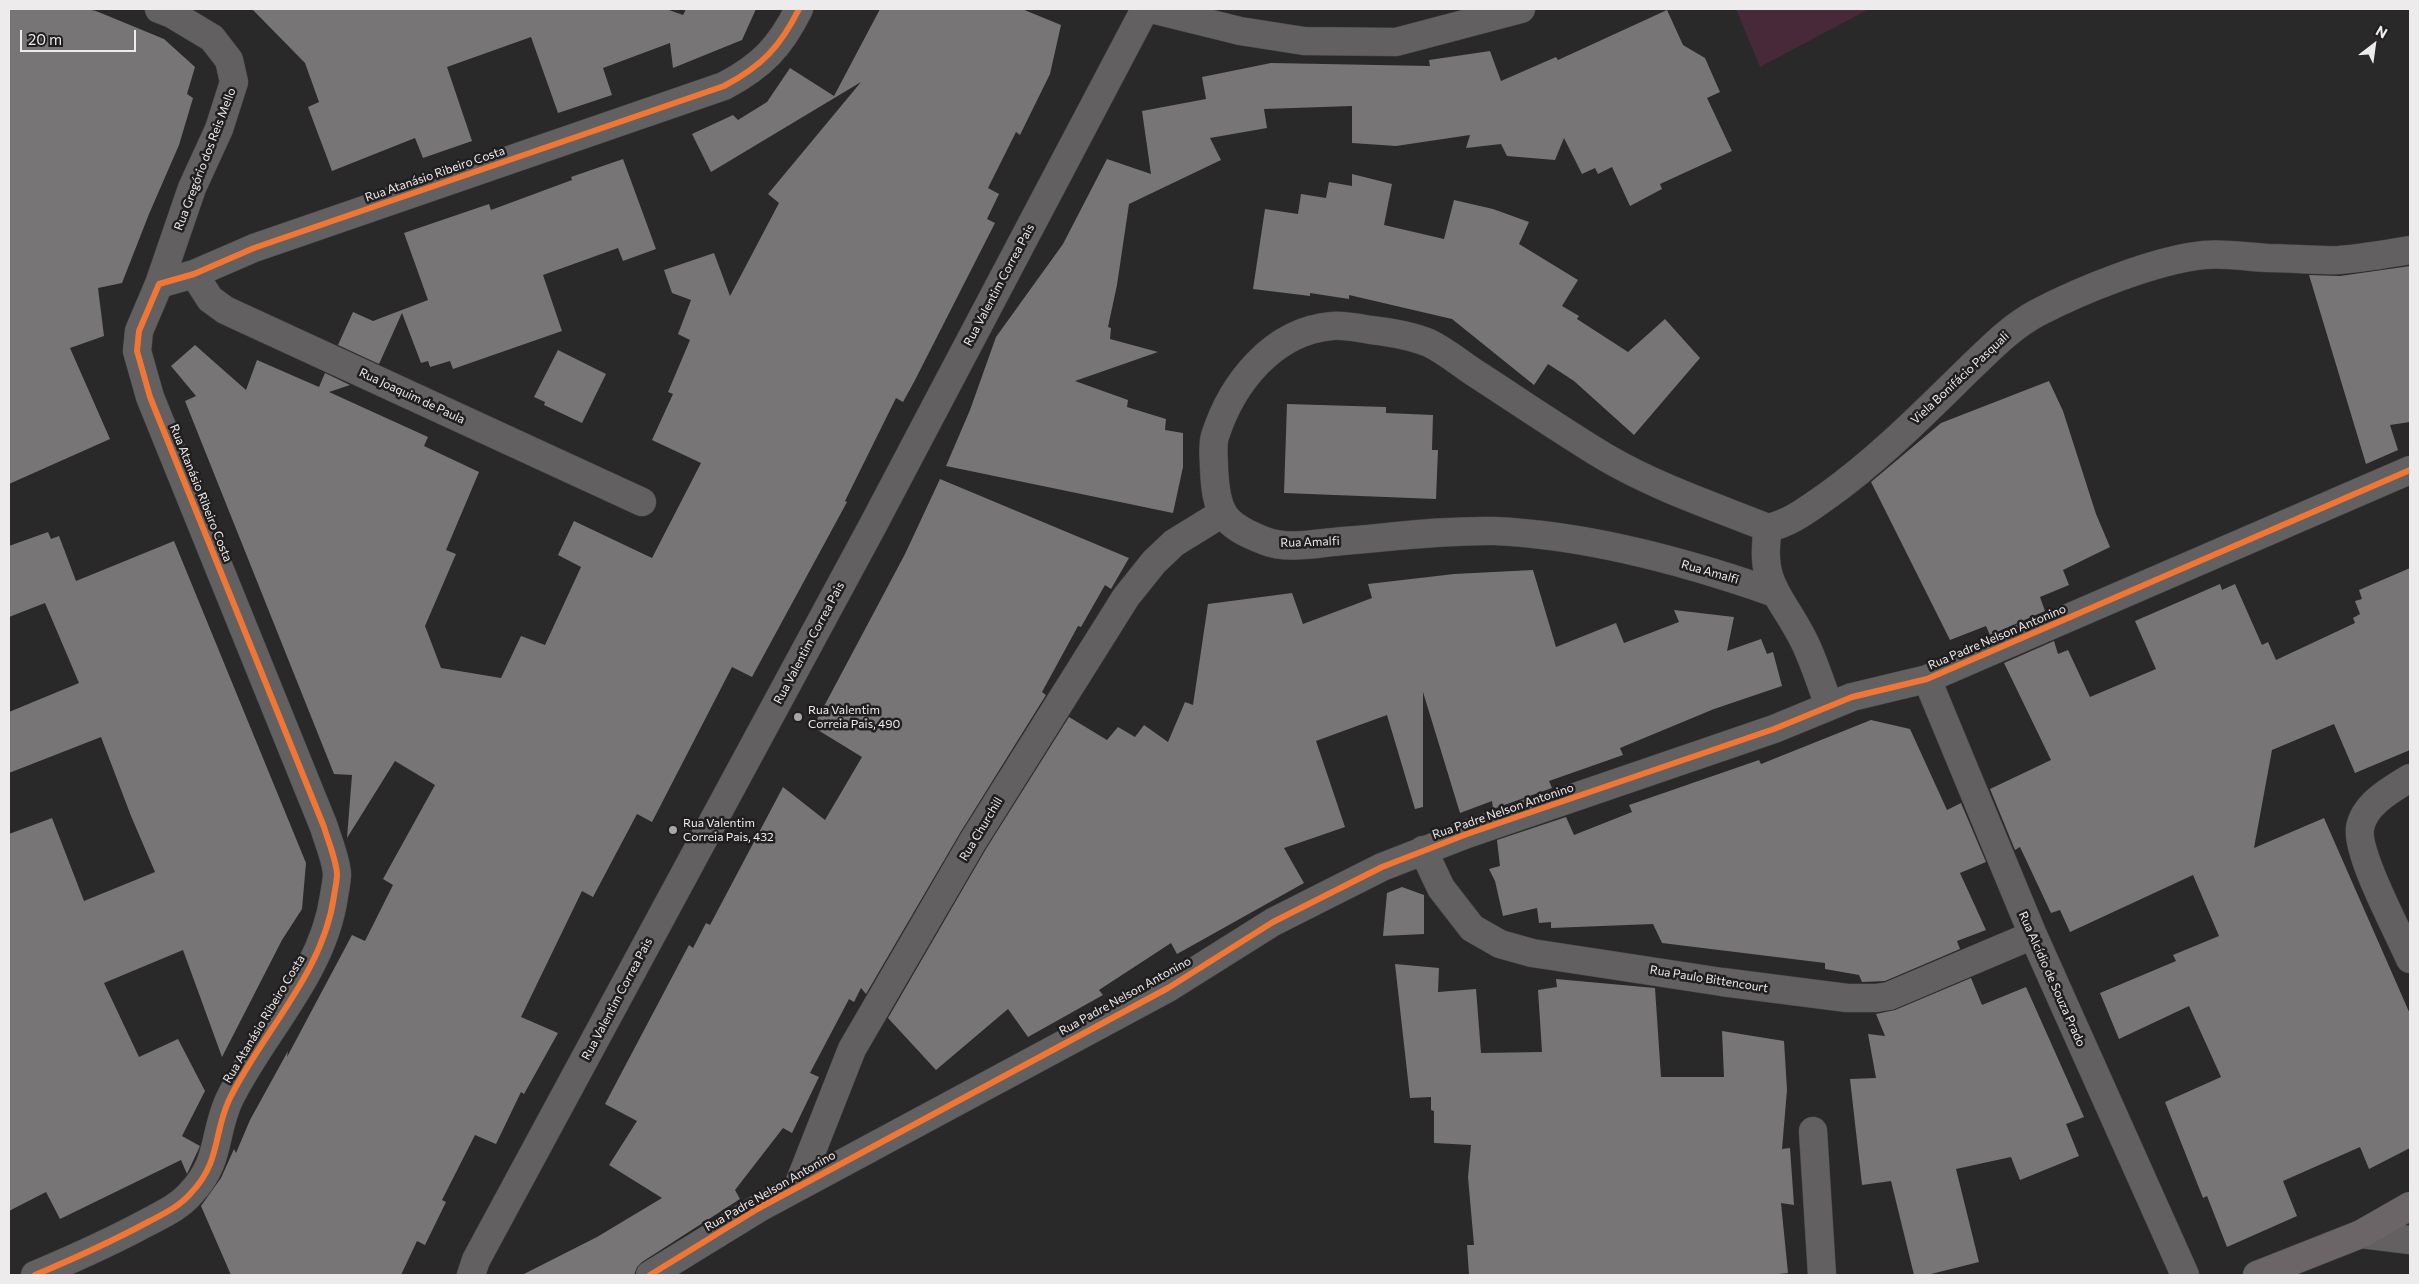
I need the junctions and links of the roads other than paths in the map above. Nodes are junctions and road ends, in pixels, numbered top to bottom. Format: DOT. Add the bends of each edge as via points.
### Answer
graph roads {
  1 [pos="159,9"];
  2 [pos="799,9"];
  3 [pos="1145,9"];
  4 [pos="1151,9"];
  5 [pos="1521,9"];
  6 [pos="2410,250"];
  7 [pos="194,274"];
  8 [pos="159,284"];
  9 [pos="2410,470"];
  10 [pos="642,502"];
  11 [pos="1221,514"];
  12 [pos="1768,528"];
  13 [pos="1775,593"];
  14 [pos="1928,679"];
  15 [pos="1829,706"];
  16 [pos="2410,778"];
  17 [pos="1423,850"];
  18 [pos="2033,935"];
  19 [pos="2410,959"];
  20 [pos="1813,1131"];
  21 [pos="798,1186"];
  22 [pos="2410,1206"];
  23 [pos="2361,1234"];
  24 [pos="2410,1240"];
  25 [pos="34,1275"];
  26 [pos="471,1275"];
  27 [pos="650,1275"];
  28 [pos="1822,1275"];
  29 [pos="2185,1275"];
  30 [pos="2257,1275"];
  1 -- 8 [label="street, Rua Gregório dos Reis Mello" via="212,38 229,60 234,82"];
  2 -- 7 [label="street, Rua Atanásio Ribeiro Costa" via="788,32 769,56 724,86 254,248"];
  3 -- 26 [label="street, Rua Valentim Correa Pais" via="863,543 476,1260"];
  4 -- 5 [label="street" via="1240,31 1304,41 1396,42"];
  6 -- 12 [label="street, Viela Bonifácio Pasquali" via="2338,260 2203,255 2145,270 2066,299 2035,314 2001,337 1879,454 1838,488 1795,518"];
  7 -- 8 [label="street, Rua Atanásio Ribeiro Costa"];
  7 -- 10 [label="street, Rua Joaquim de Paula" via="210,299 225,310"];
  8 -- 25 [label="street, Rua Atanásio Ribeiro Costa" via="139,331 137,351 150,397 324,827 337,874 332,911 315,956 237,1085 221,1122 214,1158 205,1175 177,1206 126,1234"];
  9 -- 14 [label="street, Rua Padre Nelson Antonino"];
  11 -- 12 [label="street" via="1215,494 1213,440 1238,387 1275,346 1303,332 1334,325 1428,343 1630,471"];
  11 -- 13 [label="street, Rua Amalfi" via="1238,529 1269,543 1287,545 1457,532 1494,532 1580,541 1697,568"];
  11 -- 21 [label="street, Rua Churchill" via="1174,543 1126,597 973,841 852,1049"];
  12 -- 13 [label="street" via="1765,564"];
  13 -- 15 [label="street" via="1806,644"];
  14 -- 15 [label="street, Rua Padre Nelson Antonino" via="1872,690"];
  14 -- 18 [label="street, Rua Alcídio de Souza Prado"];
  15 -- 17 [label="street, Rua Padre Nelson Antonino" via="1755,735"];
  16 -- 19 [label="street" via="2384,794 2368,811 2360,827 2362,849"];
  17 -- 18 [label="street, Rua Paulo Bittencourt" via="1442,888 1472,928 1500,944 1532,953 1722,982 1847,998 1876,998 1889,996"];
  17 -- 21 [label="street, Rua Padre Nelson Antonino" via="1374,870 1273,922 1168,988"];
  18 -- 29 [label="street, Rua Alcídio de Souza Prado"];
  20 -- 28 [label="street"];
  21 -- 27 [label="street, Rua Padre Nelson Antonino"];
  22 -- 23 [label="main road"];
  23 -- 24 [label="street"];
  23 -- 30 [label="main road"];
}
